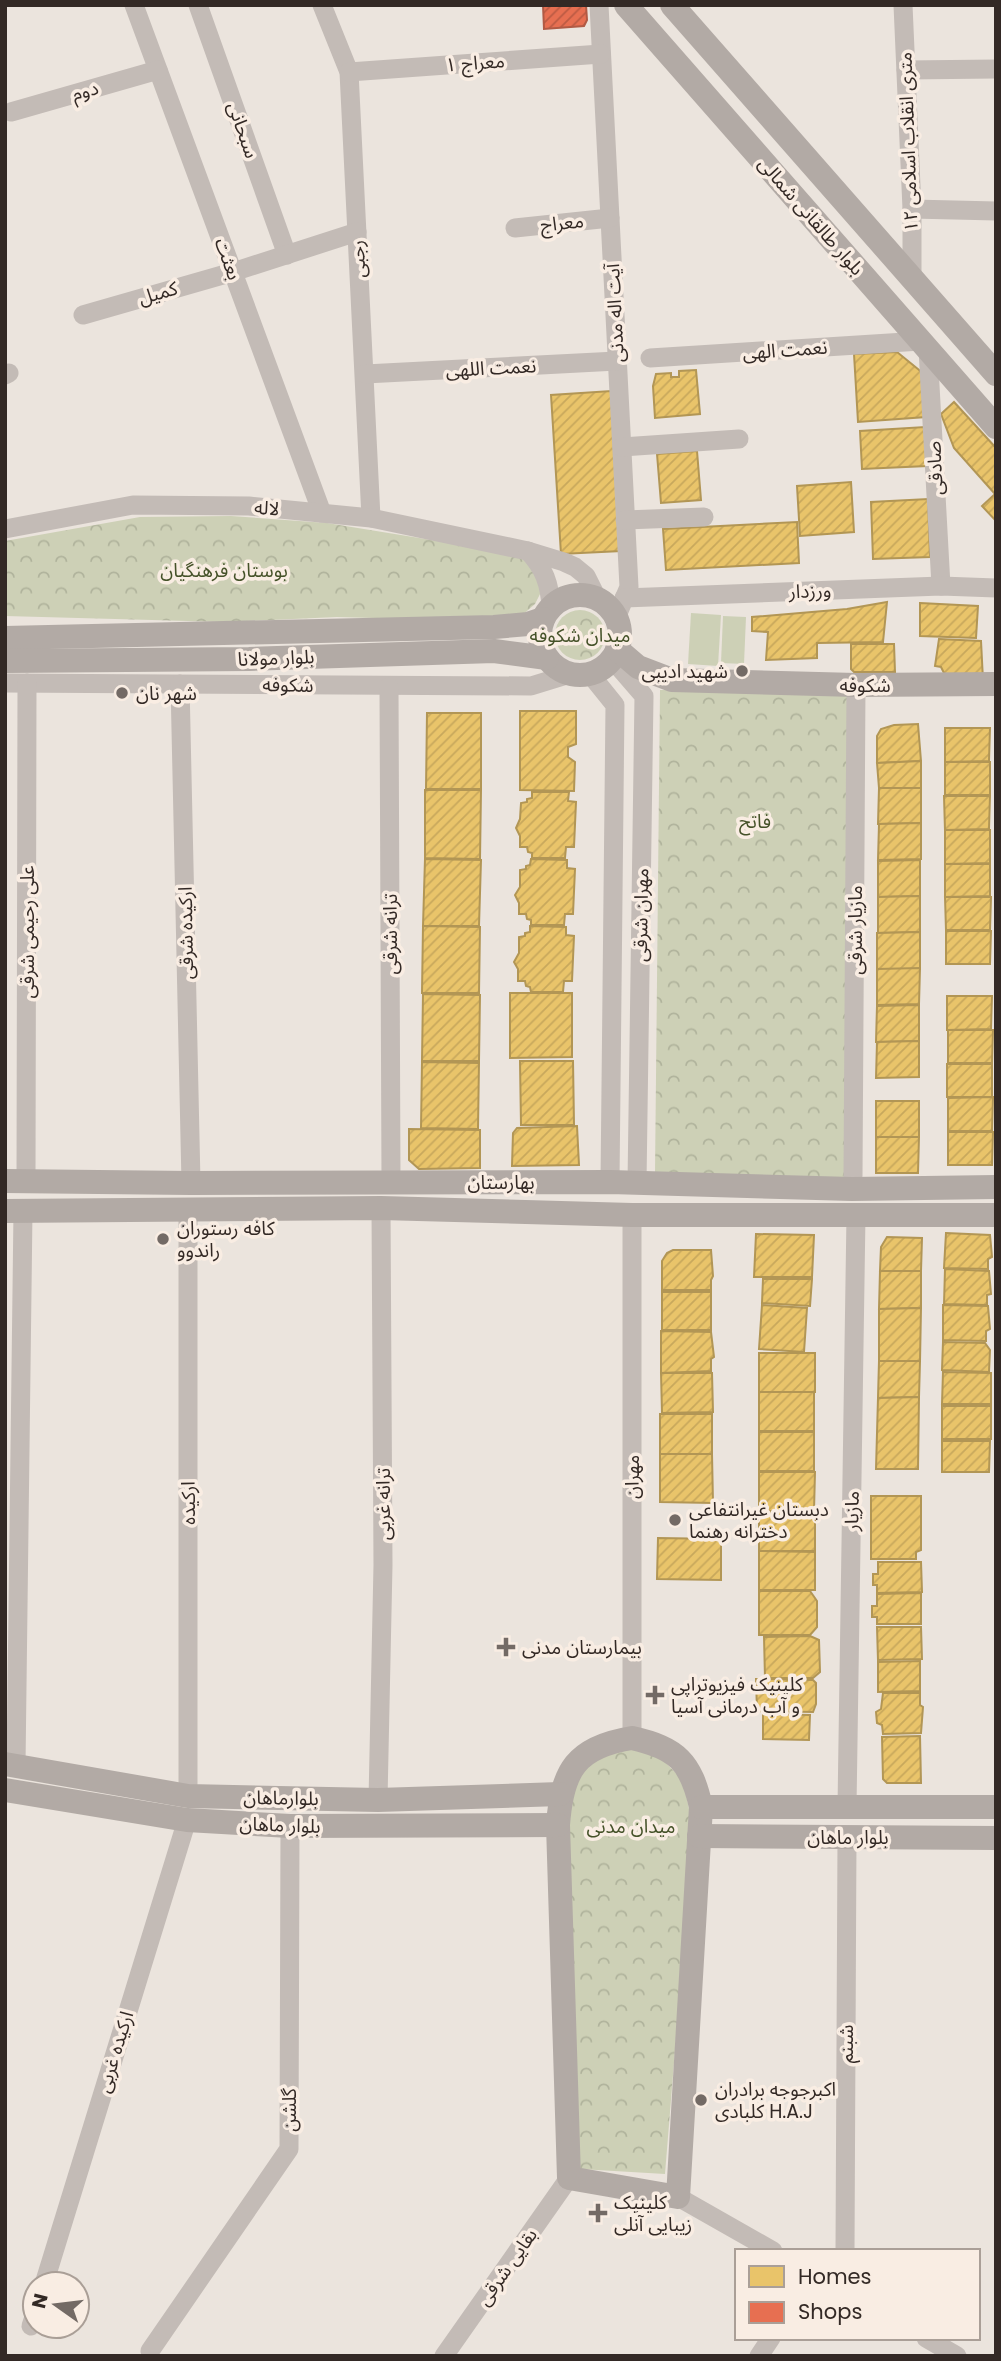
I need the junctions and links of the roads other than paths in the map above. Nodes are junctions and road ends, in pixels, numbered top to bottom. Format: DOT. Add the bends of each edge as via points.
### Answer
graph roads {
  1 [pos="134,5"];
  2 [pos="198,5"];
  3 [pos="322,5"];
  4 [pos="598,5"];
  5 [pos="626,5"];
  6 [pos="672,5"];
  7 [pos="903,5"];
  8 [pos="601,54"];
  9 [pos="996,68"];
  10 [pos="158,70"];
  11 [pos="906,70"];
  12 [pos="349,72"];
  13 [pos="11,112"];
  14 [pos="912,209"];
  15 [pos="996,211"];
  16 [pos="610,218"];
  17 [pos="515,228"];
  18 [pos="357,232"];
  19 [pos="286,255"];
  20 [pos="233,272"];
  21 [pos="912,278"];
  22 [pos="83,315"];
  23 [pos="924,345"];
  24 [pos="650,358"];
  25 [pos="617,361"];
  26 [pos="365,374"];
  27 [pos="996,374"];
  28 [pos="996,428"];
  29 [pos="739,439"];
  30 [pos="622,447"];
  31 [pos="322,513"];
  32 [pos="704,517"];
  33 [pos="371,518"];
  34 [pos="625,520"];
  35 [pos="5,529"];
  36 [pos="528,551"];
  37 [pos="942,586"];
  38 [pos="996,588"];
  39 [pos="598,600"];
  40 [pos="620,608"];
  41 [pos="547,613"];
  42 [pos="5,638"];
  43 [pos="614,654"];
  44 [pos="547,658"];
  45 [pos="5,661"];
  46 [pos="580,674"];
  47 [pos="5,683"];
  48 [pos="27,683"];
  49 [pos="180,684"];
  50 [pos="996,684"];
  51 [pos="856,685"];
  52 [pos="389,687"];
  53 [pos="853,1176"];
  54 [pos="16,1181"];
  55 [pos="391,1181"];
  56 [pos="610,1182"];
  57 [pos="191,1183"];
  58 [pos="637,1183"];
  59 [pos="996,1187"];
  60 [pos="381,1208"];
  61 [pos="188,1210"];
  62 [pos="14,1211"];
  63 [pos="632,1215"];
  64 [pos="856,1215"];
  65 [pos="996,1215"];
  66 [pos="632,1738"];
  67 [pos="11,1765"];
  68 [pos="5,1790"];
  69 [pos="560,1794"];
  70 [pos="378,1800"];
  71 [pos="701,1807"];
  72 [pos="847,1807"];
  73 [pos="996,1807"];
  74 [pos="187,1808"];
  75 [pos="558,1825"];
  76 [pos="290,1826"];
  77 [pos="699,1836"];
  78 [pos="847,1837"];
  79 [pos="996,1838"];
  80 [pos="569,2178"];
  81 [pos="678,2197"];
  82 [pos="769,2249"];
  83 [pos="845,2249"];
  84 [pos="48,2270"];
  85 [pos="770,2340"];
  86 [pos="929,2340"];
  87 [pos="149,2351"];
  88 [pos="444,2356"];
  89 [pos="759,2356"];
  90 [pos="957,2356"];
  1 -- 10 [label="street, بعثت"];
  2 -- 19 [label="street, سبحانی"];
  3 -- 12 [label="street, رجبی"];
  4 -- 8 [label="street, آیت اله مدنی"];
  5 -- 23 [label="main road, بلوار طالقانی شمالی"];
  6 -- 21 [label="main road, بلوار طالقانی شمالی"];
  7 -- 11 [label="street, ۱۲ متری انقلاب اسلامی"];
  8 -- 12 [label="street, معراج ۱"];
  8 -- 16 [label="street, آیت اله مدنی"];
  9 -- 11 [label="street"];
  10 -- 13 [label="street, دوم"];
  10 -- 20 [label="street, بعثت"];
  11 -- 14 [label="street, ۱۲ متری انقلاب اسلامی"];
  12 -- 18 [label="street, رجبی"];
  14 -- 15 [label="street"];
  14 -- 21 [label="street, ۱۲ متری انقلاب اسلامی"];
  16 -- 17 [label="street, معراج"];
  16 -- 25 [label="street, آیت اله مدنی"];
  18 -- 19 [label="street, کمیل"];
  18 -- 26 [label="street, رجبی"];
  19 -- 20 [label="street, کمیل"];
  20 -- 22 [label="street, کمیل"];
  20 -- 31 [label="street, بعثت"];
  21 -- 27 [label="main road, بلوار طالقانی شمالی"];
  23 -- 24 [label="street, نعمت الهی"];
  23 -- 28 [label="main road, بلوار طالقانی شمالی"];
  23 -- 37 [label="street, صادقی"];
  25 -- 26 [label="street, نعمت اللهی"];
  25 -- 30 [label="street, آیت اله مدنی"];
  26 -- 33 [label="street, رجبی"];
  29 -- 30 [label="street"];
  30 -- 34 [label="street, آیت اله مدنی"];
  31 -- 33 [label="street, لاله"];
  31 -- 35 [label="street, لاله" via="249,506 133,505"];
  32 -- 34 [label="street"];
  33 -- 36 [label="street, لاله"];
  34 -- 40 [label="street, آیت اله مدنی" via="629,587"];
  36 -- 39 [label="street, لاله" via="575,568 586,576"];
  36 -- 41 [label="street" via="547,579"];
  37 -- 38 [label="street, ورزدار"];
  37 -- 40 [label="street, ورزدار"];
  39 -- 40 [label="main road" via="610,610"];
  39 -- 41 [label="main road" via="565,598"];
  40 -- 43 [label="main road"];
  41 -- 42 [label="main road, بلوار مولانا" via="528,624 494,628"];
  41 -- 44 [label="main road" via="540,635"];
  43 -- 46 [label="main road" via="598,671"];
  43 -- 51 [label="main road, شکوفه" via="672,680"];
  43 -- 58 [label="street, مهران شرقی" via="644,696"];
  44 -- 45 [label="main road, بلوار مولانا" via="494,651"];
  44 -- 46 [label="main road" via="561,671"];
  46 -- 52 [label="street, شکوفه" via="531,686"];
  46 -- 56 [label="street, مهران شرقی" via="615,705"];
  47 -- 48 [label="street, شکوفه"];
  48 -- 49 [label="street, شکوفه"];
  48 -- 54 [label="street, علی رحیمی شرقی"];
  49 -- 52 [label="street, شکوفه"];
  49 -- 57 [label="street, ارکیده شرقی"];
  50 -- 51 [label="main road, شکوفه"];
  51 -- 53 [label="street, مازیار شرقی"];
  52 -- 55 [label="street, ترانه شرقی"];
  54 -- 57 [label="main road, بهارستان"];
  55 -- 56 [label="main road, بهارستان"];
  55 -- 57 [label="main road, بهارستان"];
  56 -- 58 [label="main road, بهارستان"];
  58 -- 59 [label="main road, بهارستان" via="852,1189"];
  60 -- 61 [label="main road, بهارستان"];
  60 -- 63 [label="main road, بهارستان"];
  60 -- 70 [label="street, ترانه غربی" via="383,1565"];
  61 -- 62 [label="main road, بهارستان"];
  61 -- 74 [label="street, ارکیده"];
  62 -- 67 [label="street"];
  63 -- 64 [label="main road, بهارستان"];
  63 -- 66 [label="street, مهران"];
  64 -- 65 [label="main road, بهارستان"];
  64 -- 72 [label="street, مازیار"];
  66 -- 69 [label="main road" via="606,1742 583,1756"];
  66 -- 71 [label="main road" via="658,1744 680,1759 695,1781"];
  67 -- 74 [label="main road, بلوارماهان"];
  68 -- 74 [label="main road, بلوار ماهان"];
  69 -- 70 [label="main road, بلوارماهان"];
  69 -- 75 [label="main road"];
  70 -- 74 [label="main road, بلوارماهان"];
  71 -- 72 [label="main road, بلوار ماهان"];
  71 -- 77 [label="main road"];
  72 -- 73 [label="main road, بلوار ماهان"];
  74 -- 76 [label="main road, بلوار ماهان"];
  74 -- 84 [label="street, ارکیده غربی"];
  75 -- 76 [label="main road, بلوار ماهان"];
  75 -- 80 [label="main road"];
  76 -- 87 [label="street, گلشن" via="289,2149"];
  77 -- 78 [label="main road, بلوار ماهان"];
  77 -- 81 [label="main road"];
  78 -- 79 [label="main road, بلوار ماهان"];
  78 -- 83 [label="street, شبنم"];
  80 -- 81 [label="main road"];
  80 -- 88 [label="street, بقایى شرقی"];
  81 -- 82 [label="street"];
  85 -- 89 [label="street"];
  86 -- 90 [label="street"];
}
